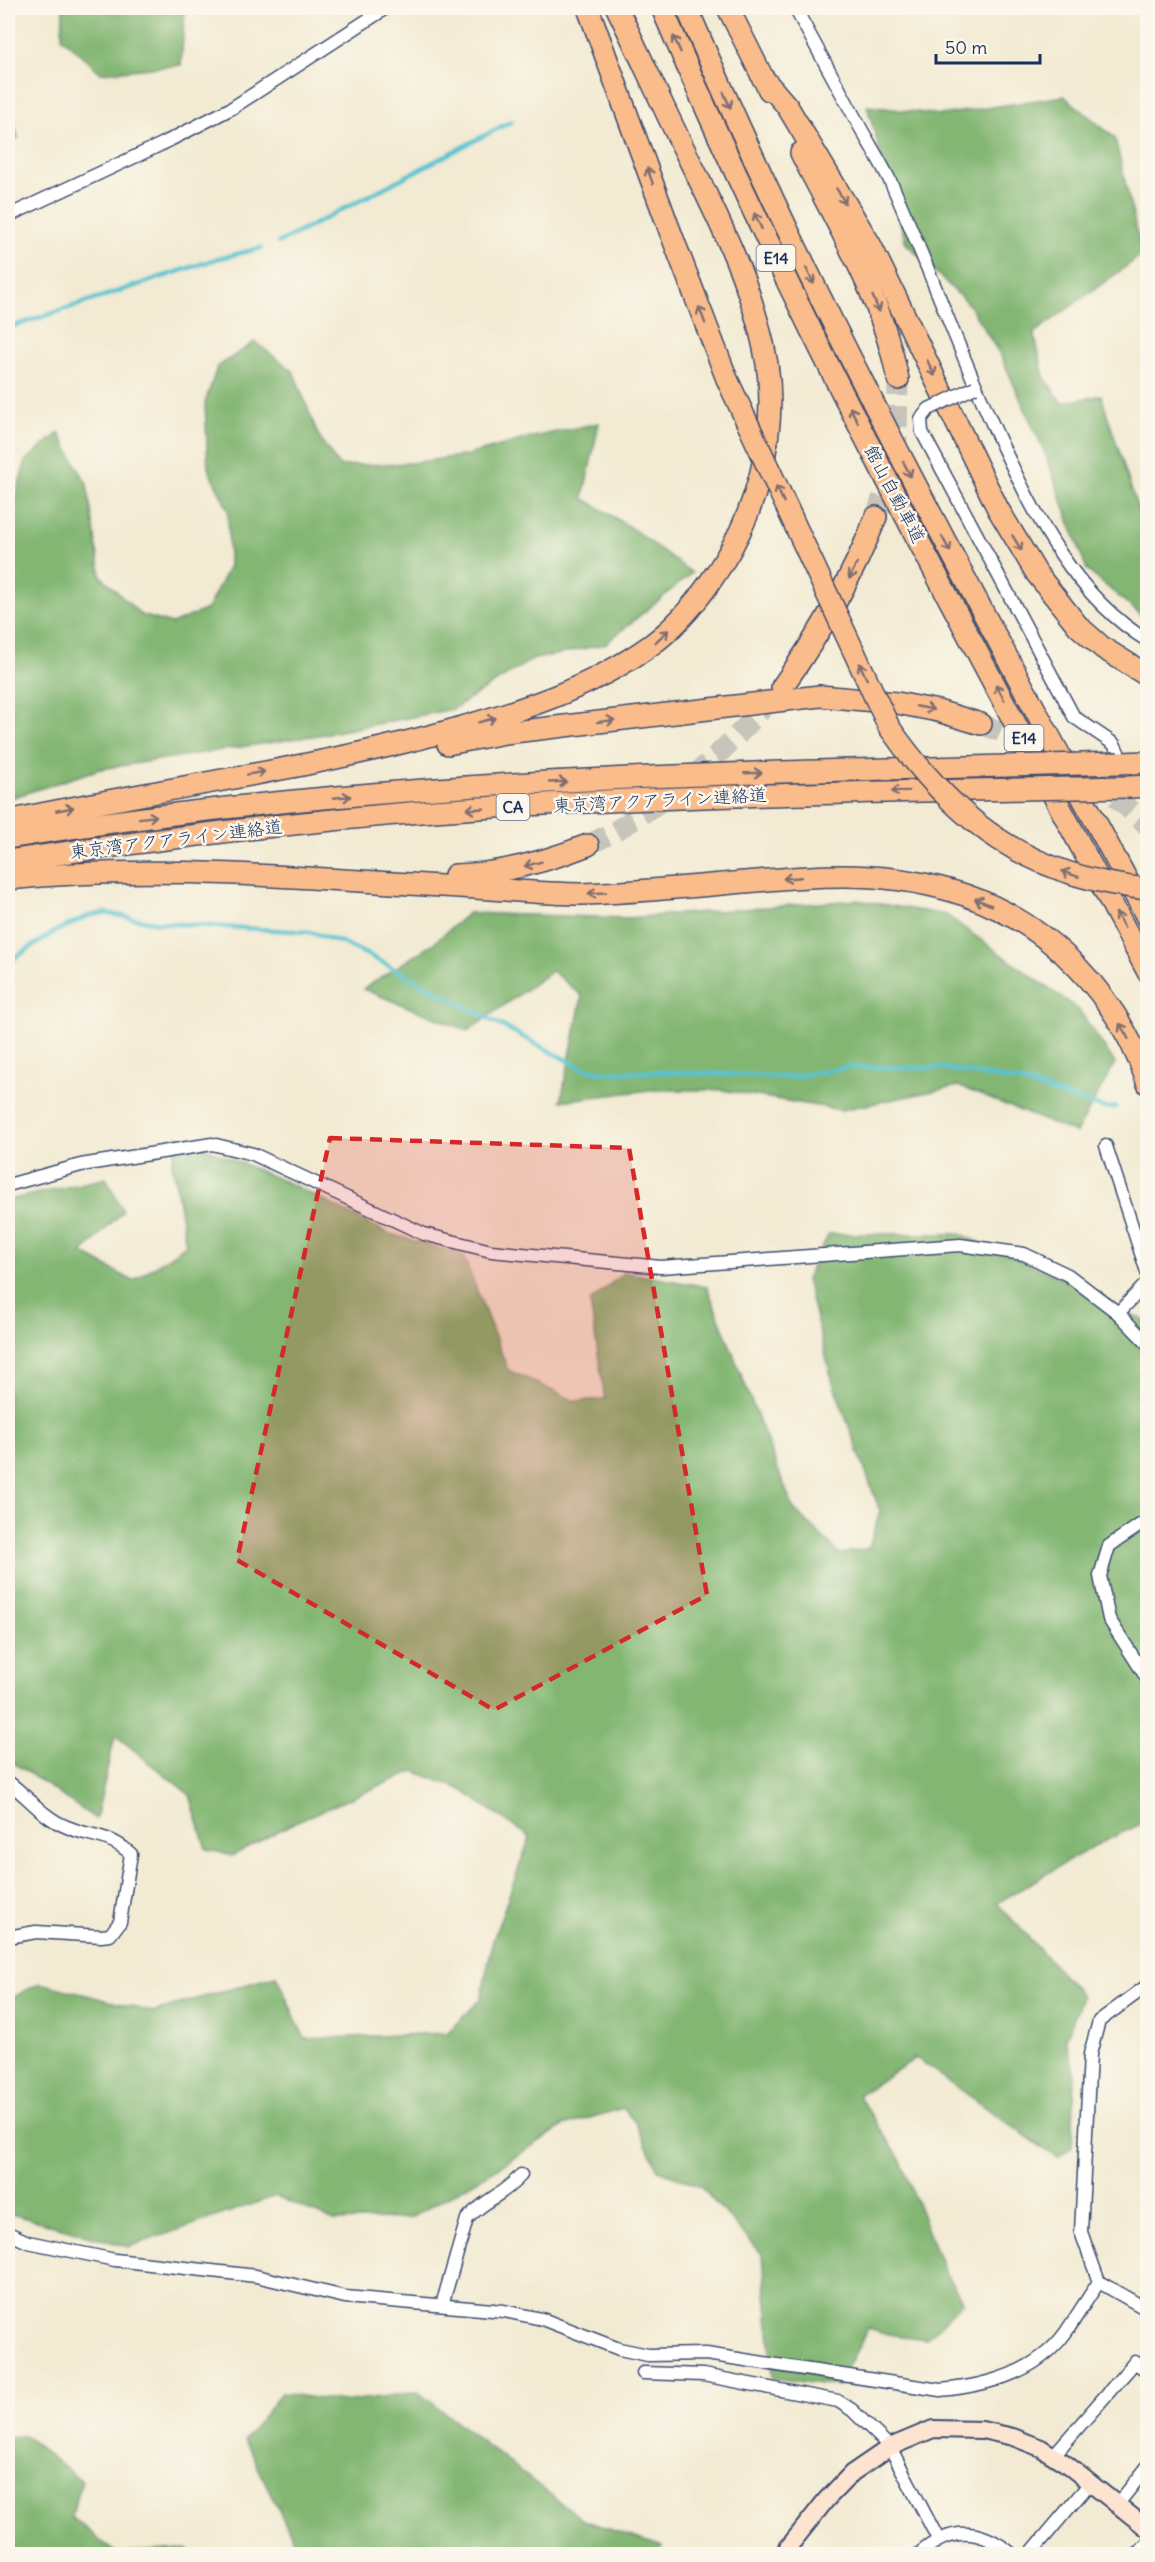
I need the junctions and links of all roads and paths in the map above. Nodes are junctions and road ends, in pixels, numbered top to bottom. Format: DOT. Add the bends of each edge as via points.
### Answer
graph roads {
  1 [pos="386,8"];
  2 [pos="588,8"];
  3 [pos="618,8"];
  4 [pos="662,8"];
  5 [pos="687,8"];
  6 [pos="728,8"];
  7 [pos="795,8"];
  8 [pos="762,77"];
  9 [pos="8,216"];
  10 [pos="898,380"];
  11 [pos="975,387"];
  12 [pos="876,517"];
  13 [pos="1148,641"];
  14 [pos="1148,676"];
  15 [pos="782,687"];
  16 [pos="981,724"];
  17 [pos="362,753"];
  18 [pos="1118,758"];
  19 [pos="1148,762"];
  20 [pos="1139,787"];
  21 [pos="8,821"];
  22 [pos="8,838"];
  23 [pos="588,845"];
  24 [pos="8,861"];
  25 [pos="8,879"];
  26 [pos="360,881"];
  27 [pos="1148,889"];
  28 [pos="1148,919"];
  29 [pos="1148,972"];
  30 [pos="1148,1084"];
  31 [pos="1106,1146"];
  32 [pos="8,1185"];
  33 [pos="1148,1275"];
  34 [pos="1148,1282"];
  35 [pos="1118,1313"];
  36 [pos="1148,1344"];
  37 [pos="1148,1523"];
  38 [pos="1148,1680"];
  39 [pos="8,1782"];
  40 [pos="8,1937"];
  41 [pos="1148,1985"];
  42 [pos="521,2175"];
  43 [pos="8,2233"];
  44 [pos="1099,2282"];
  45 [pos="442,2305"];
  46 [pos="1148,2310"];
  47 [pos="1148,2372"];
  48 [pos="643,2373"];
  49 [pos="890,2447"];
  50 [pos="1053,2456"];
  51 [pos="1148,2466"];
  52 [pos="1089,2482"];
  53 [pos="1117,2505"];
  54 [pos="1148,2529"];
  55 [pos="938,2539"];
  56 [pos="1148,2543"];
  57 [pos="783,2554"];
  58 [pos="919,2554"];
  59 [pos="1012,2554"];
  60 [pos="1030,2554"];
  61 [pos="1138,2554"];
  1 -- 9 [label="street" via="222,113"];
  27 -- 2 [label="highway, one-way, bridge" via="1087,880 1028,858 995,837 965,814 914,762 885,717 727,379"];
  17 -- 3 [label="highway, one-way" via="516,712 593,681 623,664 677,622 704,589 742,530 754,498 763,468 770,395 760,329 711,202"];
  29 -- 4 [label="highway, 館山自動車道 / E14, one-way" via="810,330"];
  5 -- 28 [label="highway, 館山自動車道 / E14, one-way" via="831,320 919,493"];
  6 -- 8 [label="highway"];
  7 -- 11 [label="street" via="892,185"];
  8 -- 10 [label="highway, one-way" via="862,270 884,321"];
  8 -- 14 [label="highway, one-way" via="787,106 872,246 998,509 1032,566 1078,626 1103,648"];
  11 -- 13 [label="street" via="1042,525 1083,585 1104,608"];
  11 -- 18 [label="street, bridge" via="929,409 921,419 922,432 1074,717 1114,744"];
  12 -- 15 [label="highway, one-way" via="851,575"];
  17 -- 16 [label="highway, one-way" via="405,752 505,733 819,696 897,703"];
  21 -- 17 [label="highway, one-way"];
  18 -- 19 [label="highway, 東京湾アクアライン連絡道"];
  22 -- 18 [label="highway, 東京湾アクアライン連絡道 / CA, one-way, bridge" via="226,808 431,788 793,771 1052,765"];
  20 -- 24 [label="highway, 東京湾アクアライン連絡道 / CA, one-way, bridge" via="781,794 434,811 231,831"];
  23 -- 26 [label="highway, one-way" via="502,872"];
  25 -- 26 [label="highway" via="54,874 206,871"];
  30 -- 26 [label="highway, one-way" via="1137,1053 1108,1002 1062,952 1000,909 932,885 832,875 581,894"];
  31 -- 33 [label="street"];
  32 -- 35 [label="street" via="81,1165 212,1144 253,1154 424,1234 491,1251 662,1267 960,1245 1024,1254 1068,1275"];
  34 -- 35 [label="street"];
  35 -- 36 [label="street"];
  37 -- 38 [label="street" via="1108,1546 1100,1576 1109,1619"];
  39 -- 40 [label="street" via="44,1815 67,1827 109,1838 131,1854 120,1922 110,1935 36,1932"];
  41 -- 44 [label="street" via="1099,2021 1090,2054 1081,2232"];
  42 -- 45 [label="street" via="509,2189 467,2219"];
  43 -- 45 [label="street" via="28,2242 115,2260 256,2276 345,2297"];
  44 -- 45 [label="street" via="1065,2334 1036,2361 1008,2377 940,2390 706,2354 648,2355 619,2349 542,2319"];
  44 -- 46 [label="street"];
  47 -- 50 [label="street" via="1135,2362"];
  48 -- 49 [label="street" via="703,2376 838,2401"];
  49 -- 50 [label="street" via="933,2429 982,2430 1013,2437"];
  49 -- 55 [label="street"];
  49 -- 57 [label="street" via="852,2473"];
  50 -- 52 [label="street"];
  51 -- 53 [label="street"];
  52 -- 53 [label="street"];
  52 -- 60 [label="street"];
  53 -- 54 [label="street"];
  55 -- 58 [label="street"];
  55 -- 59 [label="street" via="970,2533 986,2537"];
  56 -- 61 [label="street"];
}
